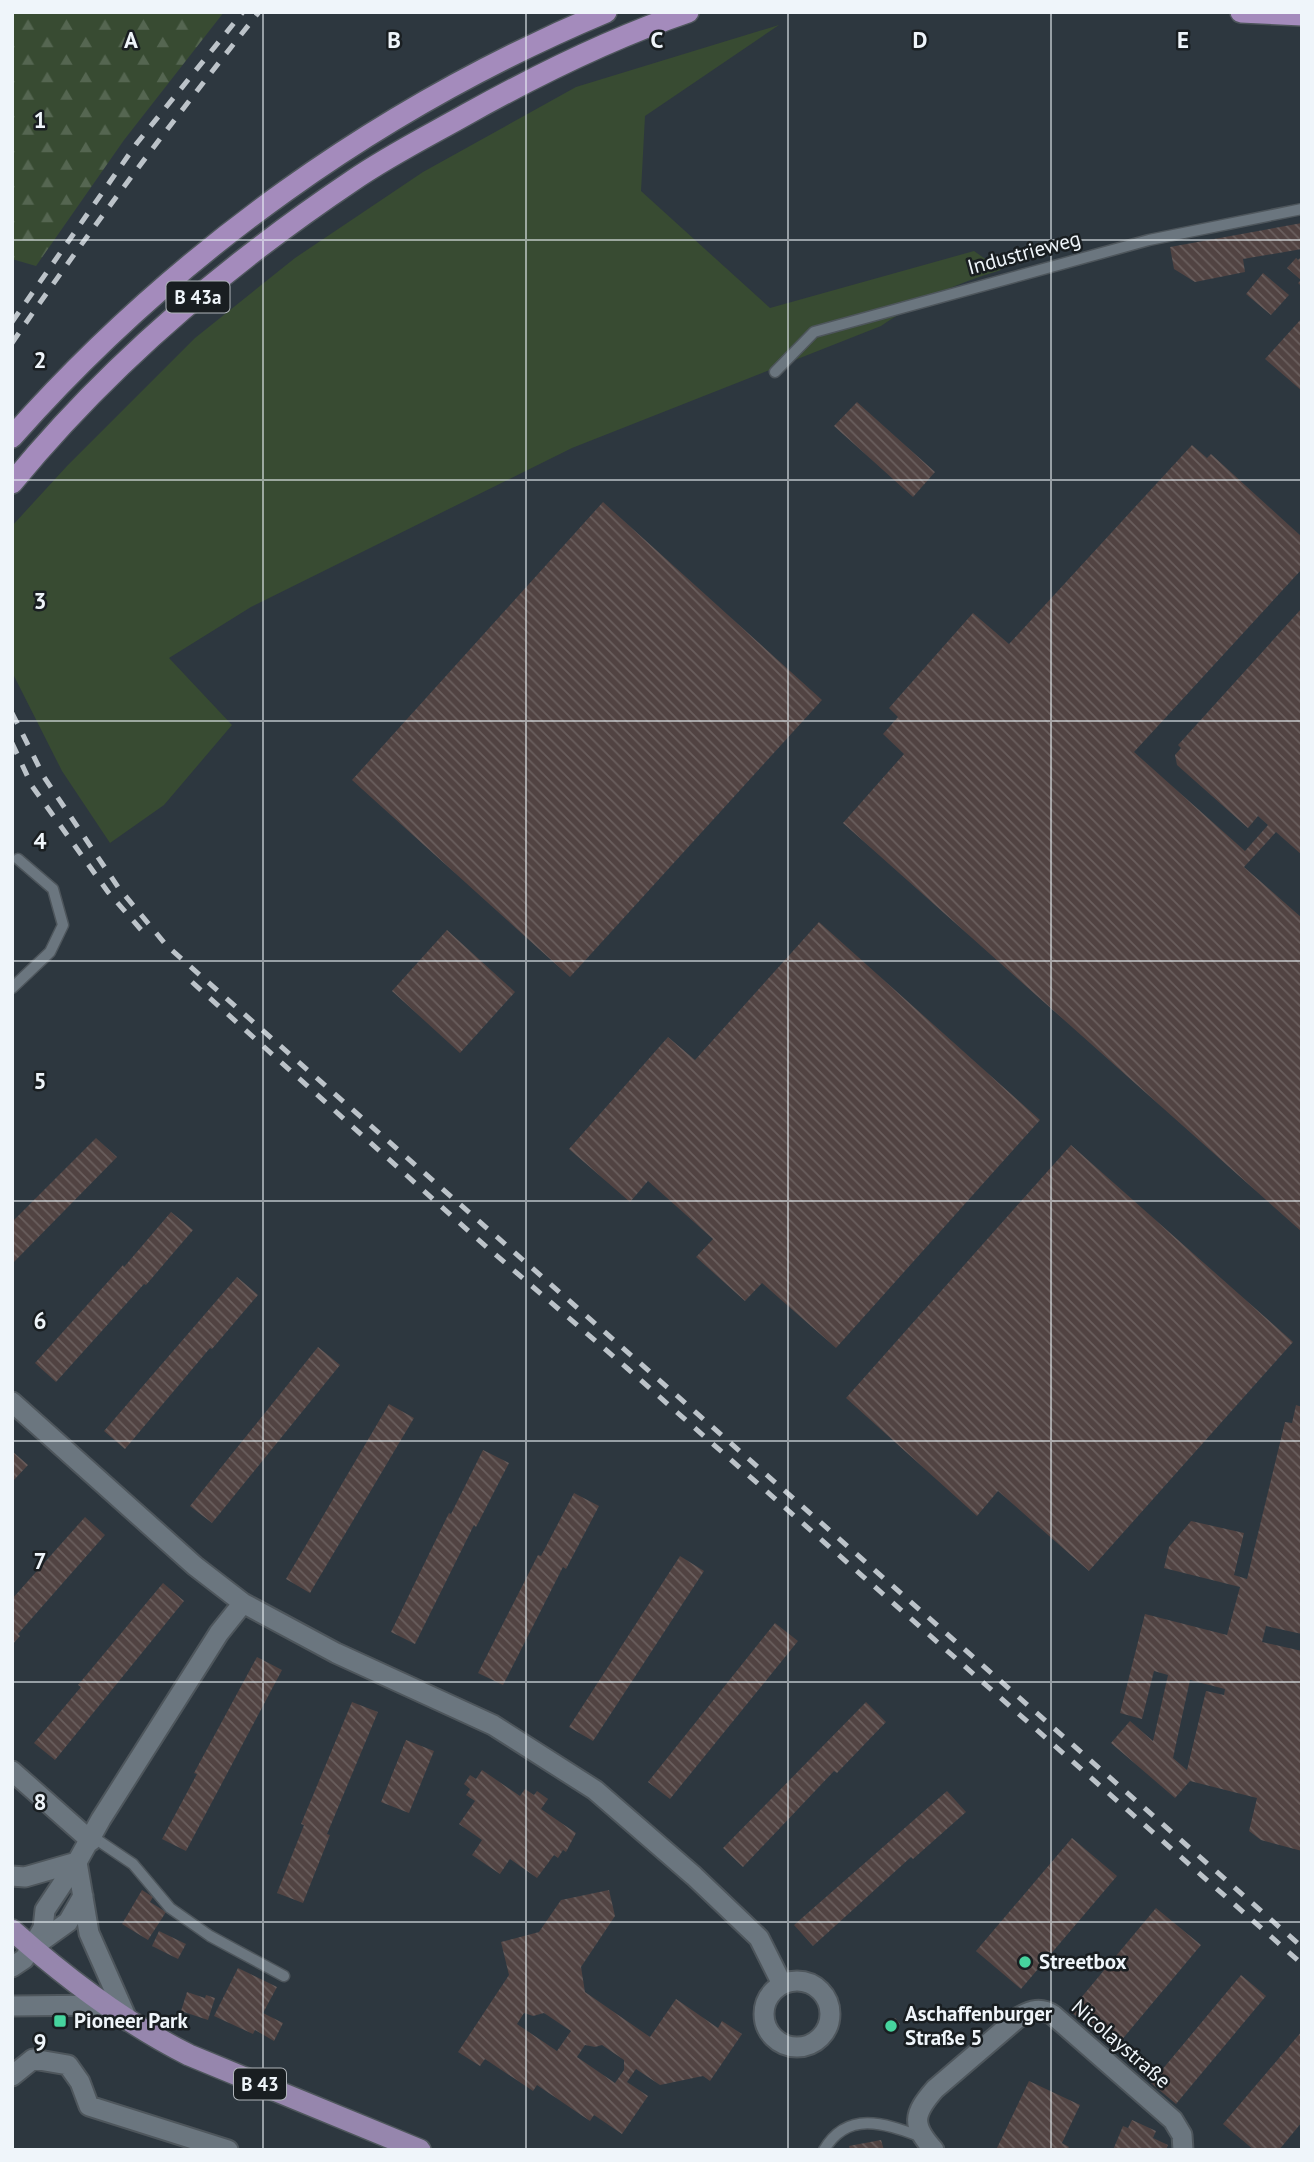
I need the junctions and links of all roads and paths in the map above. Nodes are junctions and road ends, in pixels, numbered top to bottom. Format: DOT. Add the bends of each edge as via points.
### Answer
graph roads {
  1 [pos="606,12"];
  2 [pos="688,12"];
  3 [pos="1241,12"];
  4 [pos="1302,15"];
  5 [pos="1302,209"];
  6 [pos="775,372"];
  7 [pos="12,436"];
  8 [pos="12,483"];
  9 [pos="18,859"];
  10 [pos="12,988"];
  11 [pos="12,1402"];
  12 [pos="243,1603"];
  13 [pos="12,1771"];
  14 [pos="92,1839"];
  15 [pos="77,1862"];
  16 [pos="12,1876"];
  17 [pos="83,1896"];
  18 [pos="12,1930"];
  19 [pos="22,1946"];
  20 [pos="12,1967"];
  21 [pos="284,1976"];
  22 [pos="782,1984"];
  23 [pos="106,2005"];
  24 [pos="12,2006"];
  25 [pos="128,2021"];
  26 [pos="12,2076"];
  27 [pos="928,2144"];
  28 [pos="228,2150"];
  29 [pos="420,2150"];
  30 [pos="824,2150"];
  31 [pos="1183,2150"];
  1 -- 7 [label="highway, B 43a" via="404,114 240,224 120,326"];
  2 -- 8 [label="highway, B 43a" via="539,76 354,179 190,303 84,404"];
  3 -- 4 [label="highway"];
  5 -- 6 [label="lane, Industrieweg" via="1149,240 814,332"];
  9 -- 10 [label="lane" via="53,889 63,925 50,952"];
  11 -- 12 [label="street"];
  12 -- 14 [label="street" via="219,1633"];
  12 -- 22 [label="street" via="336,1653 493,1725 595,1790 759,1938"];
  13 -- 14 [label="street"];
  14 -- 15 [label="street"];
  14 -- 21 [label="lane" via="133,1864 170,1908 210,1936"];
  15 -- 16 [label="street" via="24,1877"];
  15 -- 17 [label="street"];
  15 -- 19 [label="street" via="45,1910 43,1928"];
  17 -- 19 [label="street" via="68,1922"];
  17 -- 25 [label="street" via="89,1933"];
  18 -- 19 [label="main road, B 43"];
  19 -- 20 [label="street" via="24,1959"];
  19 -- 23 [label="main road, B 43"];
  23 -- 24 [label="street"];
  23 -- 25 [label="main road, B 43"];
  25 -- 29 [label="main road, B 43" via="189,2055"];
  26 -- 28 [label="street" via="33,2059 68,2065 89,2106"];
  27 -- 30 [label="lane" via="891,2127 856,2123 845,2127"];
  27 -- 31 [label="street, Nicolaystraße" via="918,2130 923,2103 1019,2017 1041,2010 1054,2015 1173,2120 1182,2135"];
}
